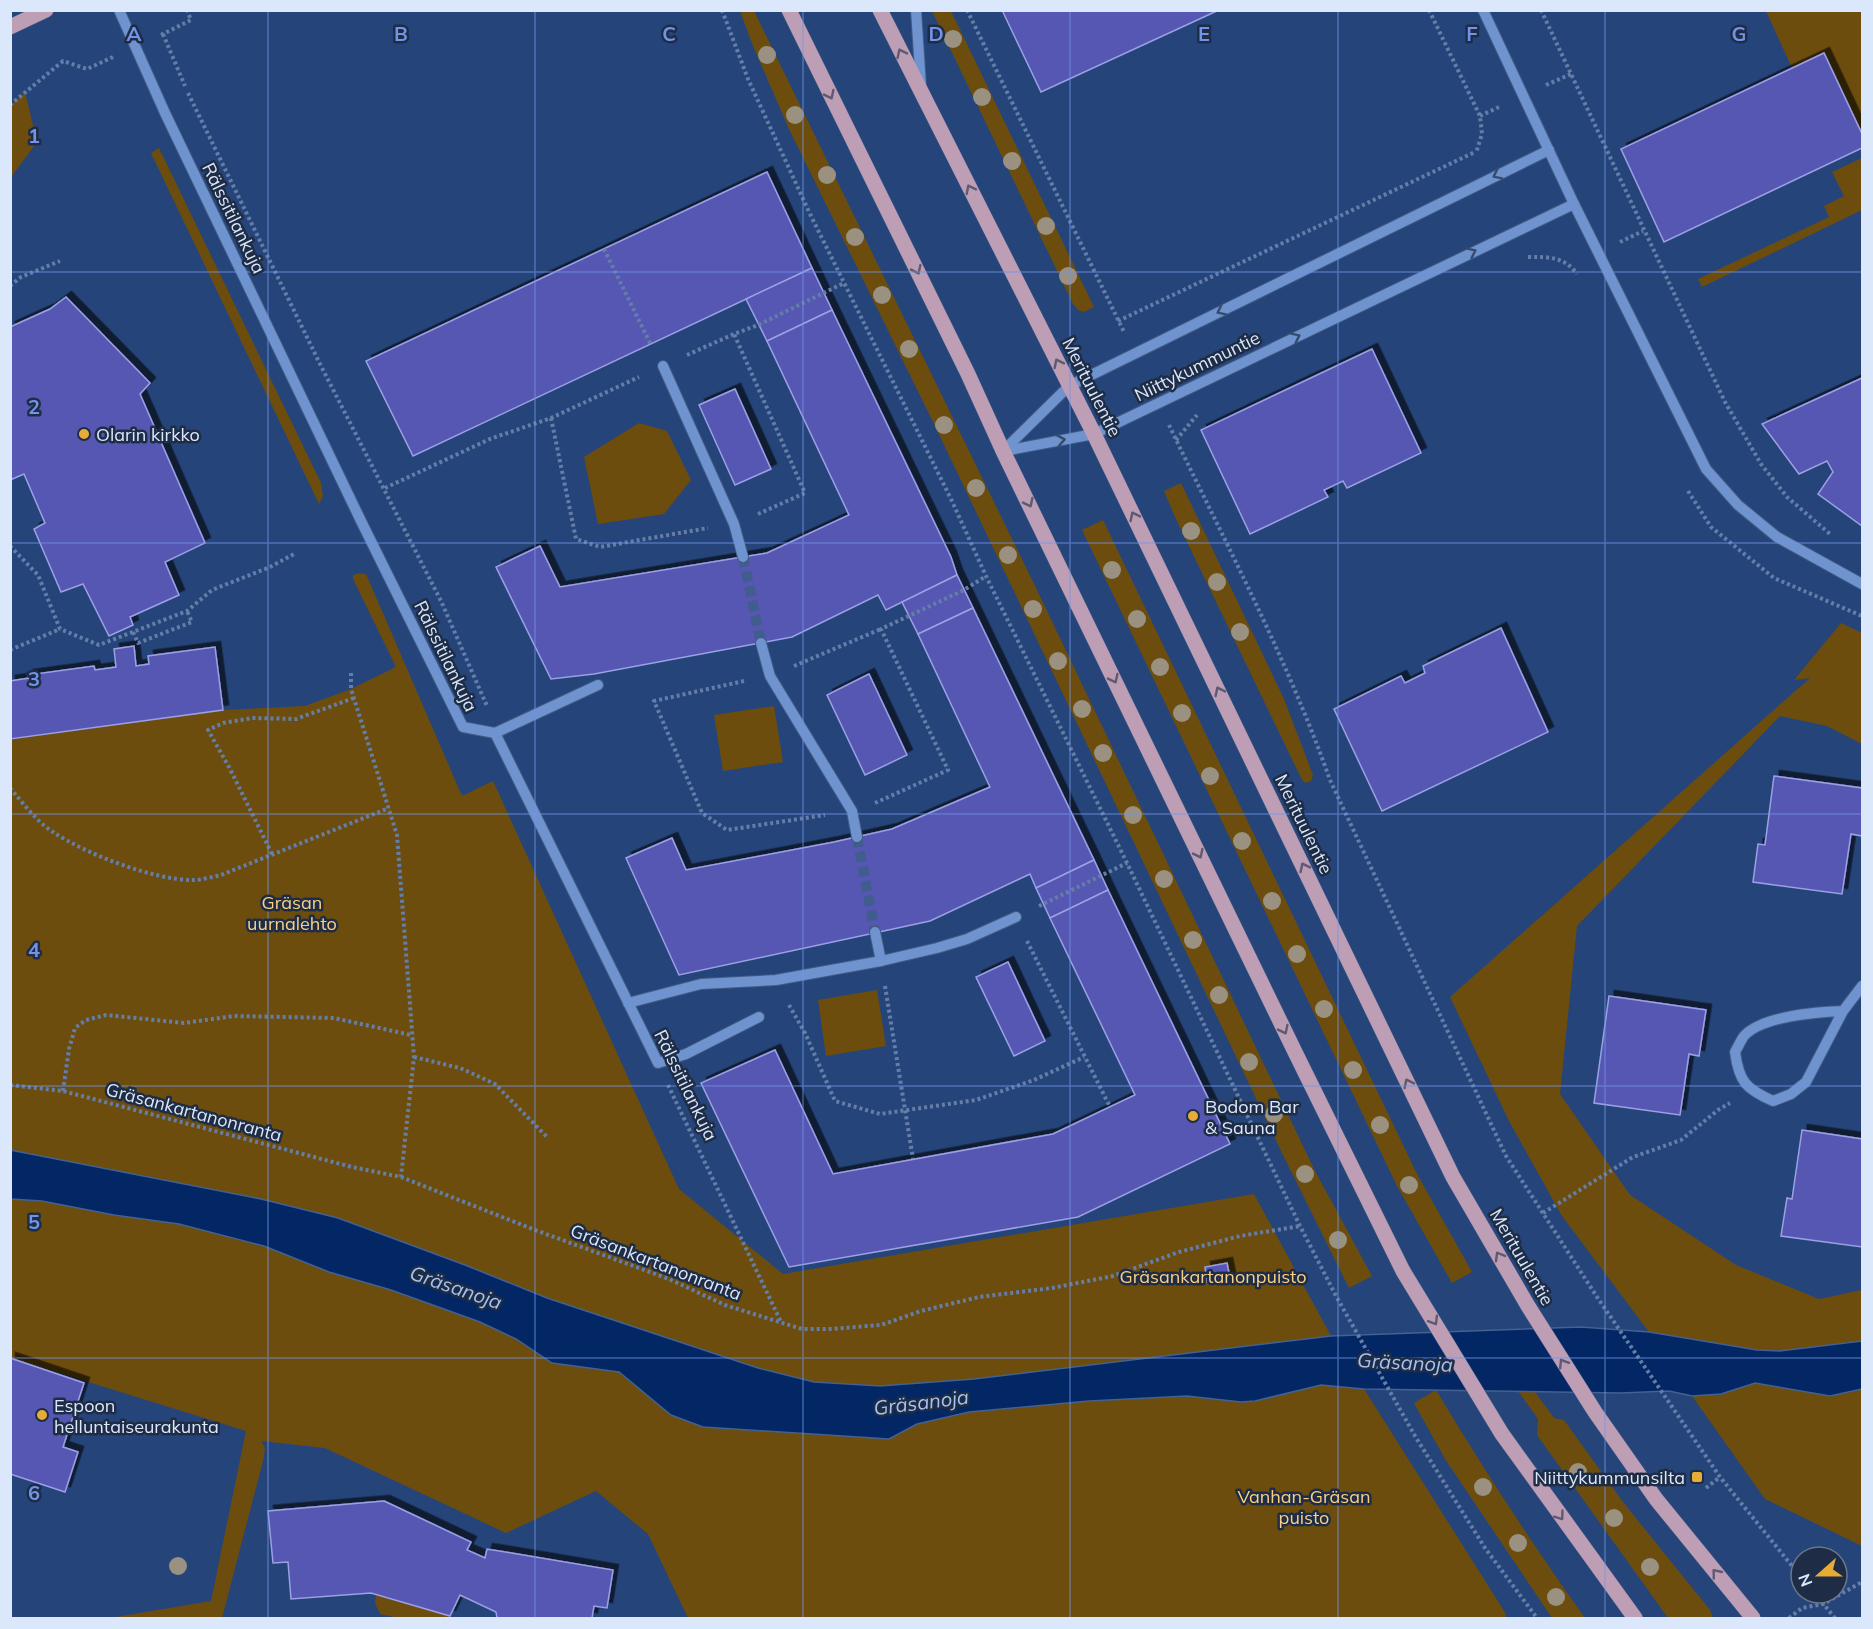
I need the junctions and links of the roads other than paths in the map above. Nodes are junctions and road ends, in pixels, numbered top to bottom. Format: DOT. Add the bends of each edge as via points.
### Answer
graph roads {
  1 [pos="46,10"];
  2 [pos="119,10"];
  3 [pos="789,10"];
  4 [pos="880,10"];
  5 [pos="916,10"];
  6 [pos="1483,10"];
  7 [pos="10,27"];
  8 [pos="922,95"];
  9 [pos="1550,150"];
  10 [pos="1574,204"];
  11 [pos="663,366"];
  12 [pos="1069,386"];
  13 [pos="1094,434"];
  14 [pos="1004,451"];
  15 [pos="743,557"];
  16 [pos="1863,584"];
  17 [pos="761,643"];
  18 [pos="598,685"];
  19 [pos="495,733"];
  20 [pos="857,837"];
  21 [pos="1016,917"];
  22 [pos="875,932"];
  23 [pos="881,962"];
  24 [pos="1863,986"];
  25 [pos="628,1003"];
  26 [pos="1843,1011"];
  27 [pos="759,1017"];
  28 [pos="1635,1618"];
  29 [pos="1753,1618"];
  1 -- 7 [label="main road"];
  2 -- 19 [label="street, Rälssitilankuja" via="361,522 463,727"];
  3 -- 14 [label="main road, one-way"];
  8 -- 4 [label="main road, Merituulentie, one-way"];
  5 -- 8 [label="street"];
  6 -- 9 [label="street"];
  12 -- 8 [label="main road, Merituulentie, one-way"];
  9 -- 10 [label="street"];
  9 -- 12 [label="street, one-way"];
  13 -- 10 [label="street, Niittykummuntie, one-way"];
  10 -- 16 [label="street" via="1706,469 1738,505 1777,537"];
  11 -- 15 [label="street" via="734,524"];
  12 -- 13 [label="main road, Merituulentie"];
  12 -- 14 [label="street"];
  14 -- 13 [label="street, Niittykummuntie, one-way"];
  29 -- 13 [label="main road, Merituulentie, one-way" via="1656,1498 1595,1412 1453,1177"];
  14 -- 28 [label="main road, one-way" via="1404,1271 1502,1434"];
  17 -- 20 [label="street" via="770,676 852,812"];
  18 -- 19 [label="street"];
  19 -- 25 [label="street, Rälssitilankuja"];
  21 -- 23 [label="street" via="967,939"];
  22 -- 23 [label="street"];
  23 -- 25 [label="street" via="776,980 701,984"];
  24 -- 26 [label="street"];
  25 -- 27 [label="street, Rälssitilankuja" via="658,1063 686,1054"];
  26 -- 26 [label="street" via="1810,1012 1764,1024 1745,1035 1735,1052 1738,1071 1751,1091 1773,1101 1806,1082"];
}
